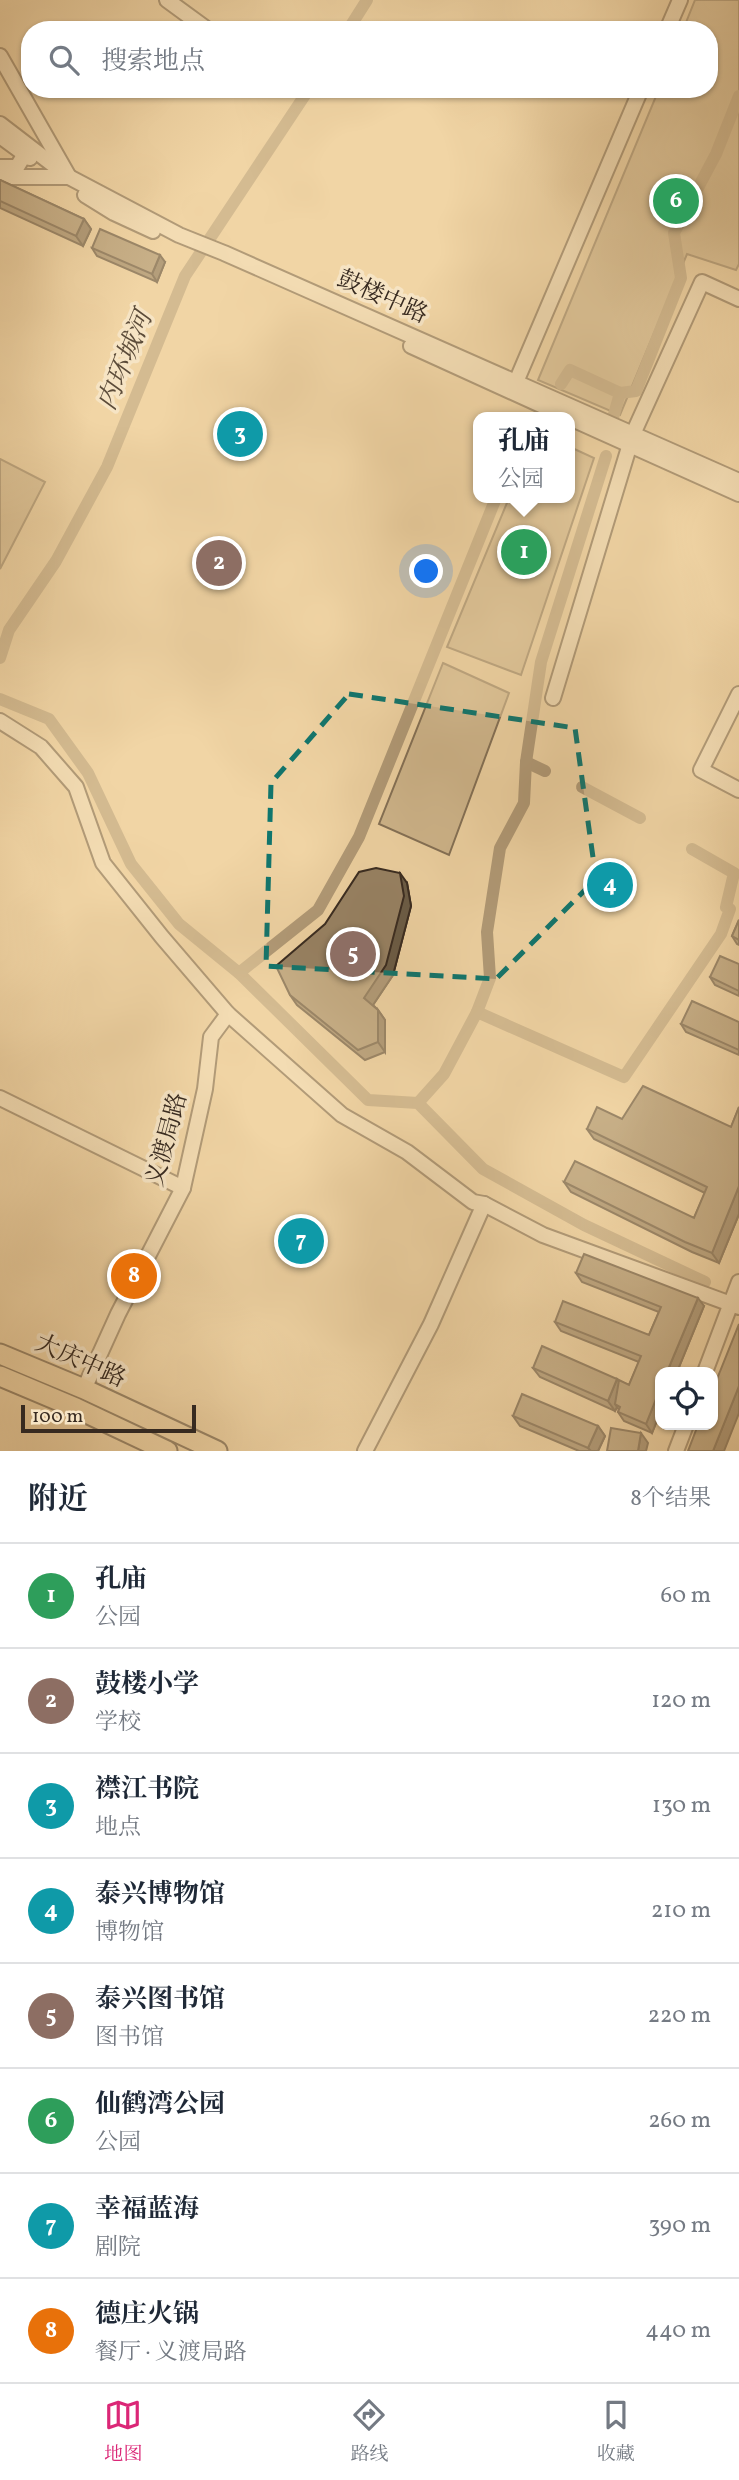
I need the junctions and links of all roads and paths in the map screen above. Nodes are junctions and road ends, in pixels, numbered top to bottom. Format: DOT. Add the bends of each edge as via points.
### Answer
graph roads {
  1 [pos="167,0"];
  2 [pos="680,0"];
  3 [pos="196,21"];
  4 [pos="671,21"];
  5 [pos="0,56"];
  6 [pos="0,73"];
  7 [pos="21,96"];
  8 [pos="22,98"];
  9 [pos="637,98"];
  10 [pos="0,124"];
  11 [pos="0,136"];
  12 [pos="21,146"];
  13 [pos="0,167"];
  14 [pos="0,177"];
  15 [pos="63,177"];
  16 [pos="201,248"];
  17 [pos="739,299"];
  18 [pos="516,382"];
  19 [pos="555,412"];
  20 [pos="575,420"];
  21 [pos="631,440"];
  22 [pos="739,481"];
  23 [pos="739,494"];
  24 [pos="739,694"];
  25 [pos="554,698"];
  26 [pos="0,721"];
  27 [pos="739,790"];
  28 [pos="228,1014"];
  29 [pos="0,1098"];
  30 [pos="183,1188"];
  31 [pos="484,1204"];
  32 [pos="739,1282"];
  33 [pos="735,1306"];
  34 [pos="0,1354"];
  35 [pos="707,1367"];
  36 [pos="8,1379"];
  37 [pos="84,1389"];
  38 [pos="684,1430"];
  39 [pos="167,1451"];
  40 [pos="217,1451"];
  41 [pos="365,1451"];
  42 [pos="676,1451"];
  1 -- 3 [label="street"];
  2 -- 4 [label="street"];
  5 -- 7 [label="street"];
  6 -- 12 [label="street" via="40,139"];
  8 -- 15 [label="street"];
  9 -- 18 [label="street"];
  10 -- 12 [label="street"];
  11 -- 12 [label="street"];
  12 -- 13 [label="street" via="17,167"];
  12 -- 15 [label="street"];
  14 -- 15 [label="street"];
  15 -- 16 [label="street" via="114,214"];
  16 -- 18 [label="street, 鼓楼中路"];
  16 -- 19 [label="street"];
  17 -- 21 [label="street" via="702,282"];
  18 -- 21 [label="street, 鼓楼中路"];
  20 -- 21 [label="street"];
  21 -- 22 [label="street, 鼓楼中路"];
  21 -- 23 [label="street"];
  21 -- 25 [label="street"];
  24 -- 27 [label="street" via="701,771"];
  26 -- 28 [label="street" via="41,747 76,787 103,863"];
  28 -- 30 [label="street, 义渡局路" via="211,1037 205,1089"];
  28 -- 31 [label="street" via="342,1115 407,1152 473,1202"];
  29 -- 30 [label="street"];
  30 -- 37 [label="street, 义渡局路"];
  31 -- 33 [label="street" via="543,1235"];
  31 -- 41 [label="street" via="431,1324"];
  32 -- 33 [label="street"];
  33 -- 35 [label="street"];
  34 -- 37 [label="main road, 大庆中路"];
  36 -- 39 [label="main road, 大庆中路"];
  37 -- 40 [label="main road, 大庆中路"];
  38 -- 42 [label="street"];
}
